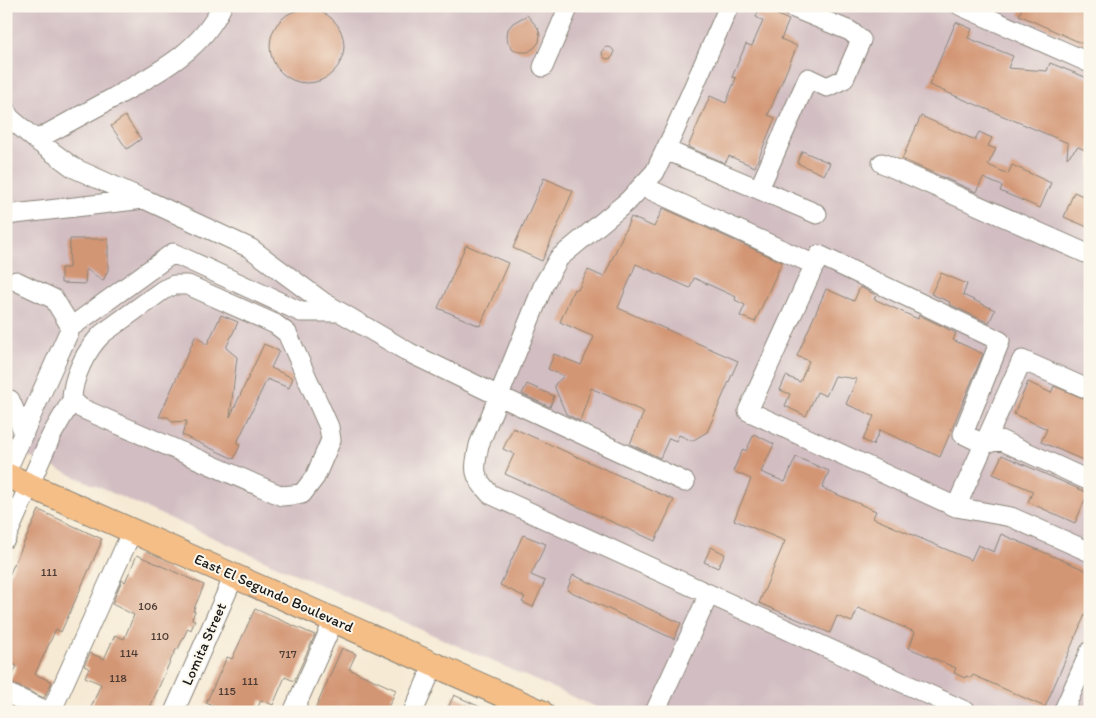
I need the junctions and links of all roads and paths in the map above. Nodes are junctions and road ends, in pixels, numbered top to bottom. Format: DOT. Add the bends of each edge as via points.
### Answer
graph roads {
  1 [pos="222,6"];
  2 [pos="569,6"];
  3 [pos="729,6"];
  4 [pos="789,6"];
  5 [pos="962,6"];
  6 [pos="1090,63"];
  7 [pos="543,67"];
  8 [pos="6,111"];
  9 [pos="36,140"];
  10 [pos="666,150"];
  11 [pos="882,163"];
  12 [pos="642,186"];
  13 [pos="759,189"];
  14 [pos="144,199"];
  15 [pos="817,214"];
  16 [pos="6,215"];
  17 [pos="1090,255"];
  18 [pos="814,265"];
  19 [pos="16,281"];
  20 [pos="339,312"];
  21 [pos="71,328"];
  22 [pos="1090,390"];
  23 [pos="499,396"];
  24 [pos="6,399"];
  25 [pos="72,400"];
  26 [pos="24,433"];
  27 [pos="984,444"];
  28 [pos="6,474"];
  29 [pos="685,482"];
  30 [pos="1090,482"];
  31 [pos="29,486"];
  32 [pos="956,507"];
  33 [pos="132,531"];
  34 [pos="6,538"];
  35 [pos="1090,552"];
  36 [pos="234,576"];
  37 [pos="709,594"];
  38 [pos="334,620"];
  39 [pos="1090,651"];
  40 [pos="434,664"];
  41 [pos="6,693"];
  42 [pos="538,711"];
  43 [pos="50,712"];
  44 [pos="174,712"];
  45 [pos="293,712"];
  46 [pos="413,712"];
  47 [pos="655,712"];
  48 [pos="967,712"];
  49 [pos="1063,712"];
  1 -- 9 [label="street" via="202,37 181,56 151,77"];
  2 -- 7 [label="street"];
  3 -- 10 [label="street"];
  4 -- 13 [label="street" via="850,31 861,40 844,79 827,87 808,78"];
  5 -- 6 [label="street"];
  8 -- 9 [label="street"];
  9 -- 14 [label="street" via="74,168"];
  10 -- 12 [label="street" via="655,172"];
  10 -- 13 [label="street"];
  11 -- 17 [label="street"];
  12 -- 18 [label="street"];
  12 -- 23 [label="street" via="630,200 559,258 544,284"];
  13 -- 15 [label="street"];
  14 -- 16 [label="street"];
  14 -- 20 [label="street" via="250,248"];
  18 -- 27 [label="street" via="819,255 1000,341 963,434"];
  18 -- 32 [label="street" via="748,411"];
  19 -- 21 [label="street" via="54,299"];
  20 -- 21 [label="street" via="301,312 172,253"];
  20 -- 23 [label="street" via="410,353"];
  21 -- 26 [label="street"];
  22 -- 27 [label="street" via="1022,360"];
  23 -- 29 [label="street"];
  23 -- 37 [label="street" via="479,445 474,468 479,482 490,494"];
  24 -- 26 [label="street" via="10,400"];
  25 -- 25 [label="street" via="81,408 282,496 302,494 315,477 330,440 329,427 287,334 275,324 188,285 174,284 163,290 102,334 85,358 72,389"];
  25 -- 31 [label="street" via="51,436"];
  26 -- 28 [label="street"];
  27 -- 30 [label="street" via="1000,440"];
  27 -- 32 [label="street"];
  28 -- 31 [label="main road, East El Segundo Boulevard"];
  31 -- 33 [label="main road, East El Segundo Boulevard"];
  31 -- 34 [label="street"];
  32 -- 35 [label="street" via="1011,517"];
  33 -- 36 [label="main road, East El Segundo Boulevard"];
  33 -- 43 [label="street"];
  36 -- 38 [label="main road, East El Segundo Boulevard"];
  36 -- 44 [label="street, Lomita Street"];
  37 -- 47 [label="street"];
  37 -- 48 [label="street"];
  38 -- 40 [label="main road, East El Segundo Boulevard"];
  38 -- 45 [label="street"];
  39 -- 49 [label="street"];
  40 -- 42 [label="main road, East El Segundo Boulevard"];
  40 -- 46 [label="street"];
  41 -- 43 [label="street"];
}
